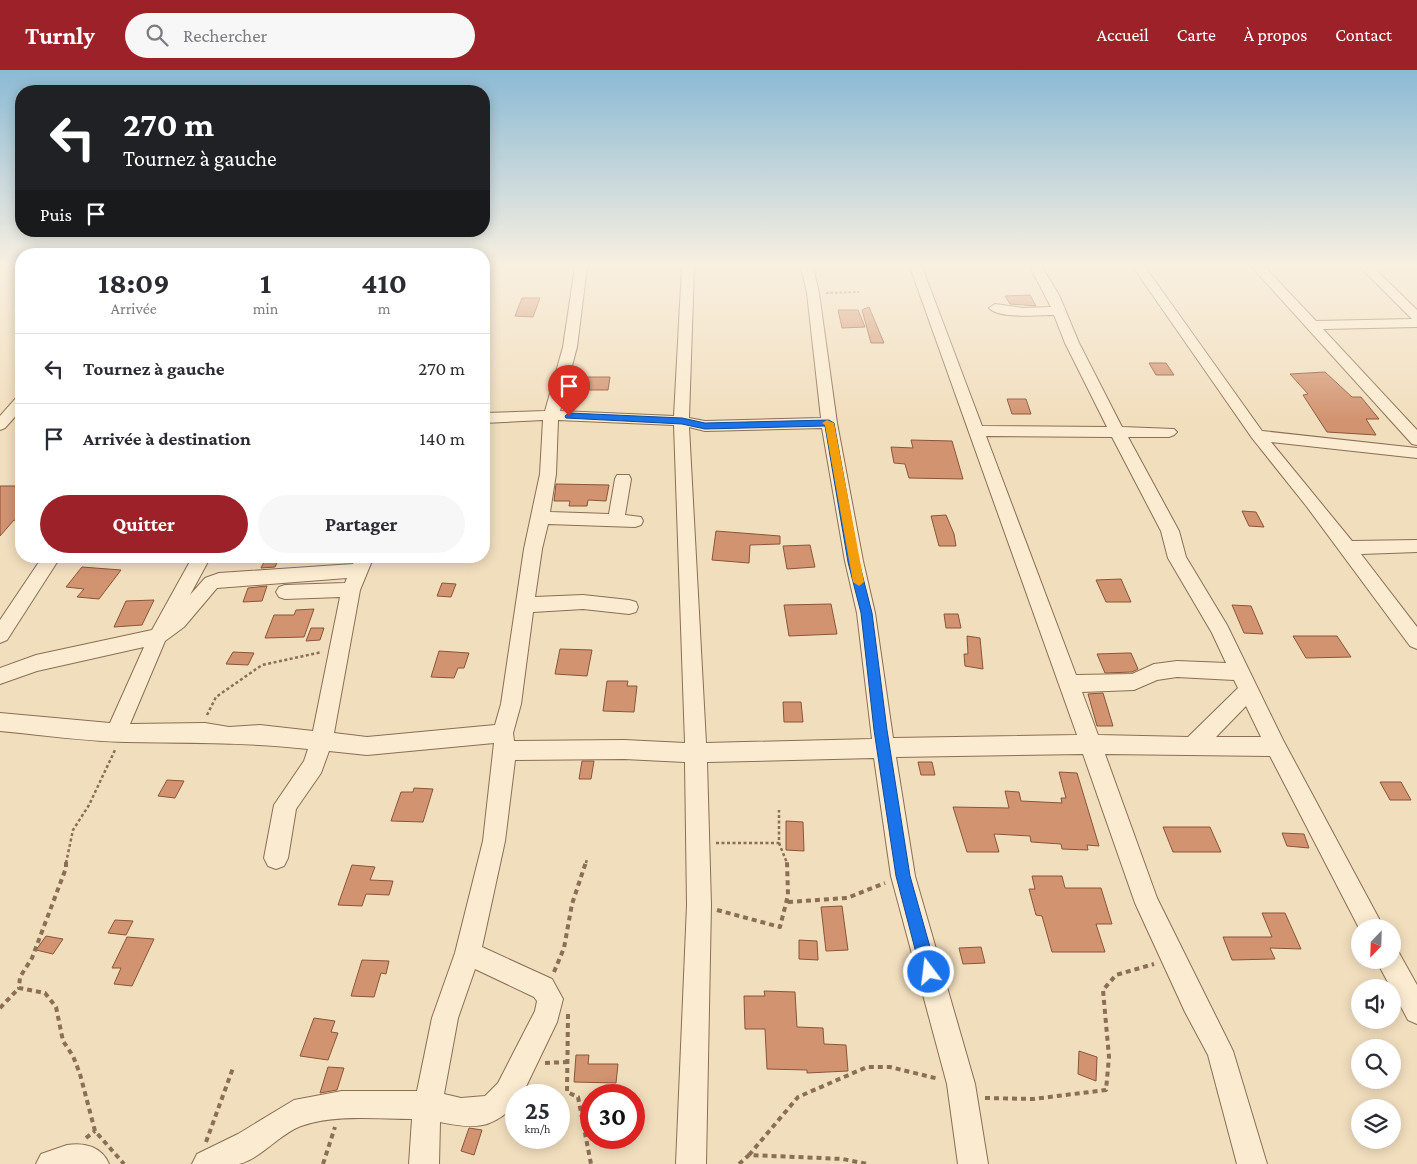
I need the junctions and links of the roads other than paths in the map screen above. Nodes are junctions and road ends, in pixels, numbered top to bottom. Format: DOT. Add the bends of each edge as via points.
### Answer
graph roads {
  1 [pos="574,318"];
  2 [pos="686,318"];
  3 [pos="816,318"];
  4 [pos="935,318"];
  5 [pos="1062,318"];
  6 [pos="1174,318"];
  7 [pos="1305,318"];
  8 [pos="1310,324"];
  9 [pos="1417,324"];
  10 [pos="15,408"];
  11 [pos="551,415"];
  12 [pos="490,418"];
  13 [pos="682,421"];
  14 [pos="829,423"];
  15 [pos="0,424"];
  16 [pos="978,432"];
  17 [pos="1169,432"];
  18 [pos="1118,433"];
  19 [pos="1257,435"];
  20 [pos="1417,440"];
  21 [pos="1417,452"];
  22 [pos="623,478"];
  23 [pos="542,515"];
  24 [pos="616,521"];
  25 [pos="634,521"];
  26 [pos="1417,546"];
  27 [pos="1346,548"];
  28 [pos="47,563"];
  29 [pos="198,563"];
  30 [pos="362,563"];
  31 [pos="351,590"];
  32 [pos="285,592"];
  33 [pos="526,605"];
  34 [pos="629,607"];
  35 [pos="0,635"];
  36 [pos="158,636"];
  37 [pos="1417,641"];
  38 [pos="0,676"];
  39 [pos="1244,681"];
  40 [pos="1069,684"];
  41 [pos="0,722"];
  42 [pos="120,733"];
  43 [pos="322,740"];
  44 [pos="504,741"];
  45 [pos="1194,745"];
  46 [pos="1091,746"];
  47 [pos="1276,747"];
  48 [pos="884,748"];
  49 [pos="696,752"];
  50 [pos="276,858"];
  51 [pos="1367,919"];
  52 [pos="468,953"];
  53 [pos="1394,969"];
  54 [pos="1417,1011"];
  55 [pos="427,1105"];
  56 [pos="242,1154"];
  57 [pos="205,1155"];
  58 [pos="51,1164"];
  59 [pos="94,1164"];
  60 [pos="424,1164"];
  61 [pos="691,1164"];
  62 [pos="973,1164"];
  63 [pos="1252,1164"];
  1 -- 11 [label="street" via="570,347"];
  2 -- 13 [label="street"];
  3 -- 14 [label="street"];
  4 -- 16 [label="street"];
  5 -- 18 [label="street"];
  6 -- 19 [label="street"];
  7 -- 8 [label="street"];
  8 -- 9 [label="street"];
  8 -- 20 [label="street"];
  10 -- 15 [label="street"];
  11 -- 12 [label="street"];
  11 -- 13 [label="street"];
  11 -- 23 [label="street"];
  13 -- 14 [label="street" via="705,426"];
  13 -- 49 [label="street"];
  14 -- 48 [label="street" via="866,613"];
  16 -- 18 [label="street"];
  16 -- 40 [label="street"];
  17 -- 18 [label="street"];
  18 -- 39 [label="street" via="1170,531 1177,558 1220,630"];
  19 -- 21 [label="street"];
  19 -- 27 [label="street"];
  22 -- 24 [label="street"];
  23 -- 24 [label="street" via="552,519"];
  23 -- 33 [label="street" via="533,549"];
  24 -- 25 [label="street"];
  26 -- 27 [label="street"];
  27 -- 37 [label="street"];
  28 -- 35 [label="street"];
  29 -- 36 [label="street"];
  30 -- 31 [label="street"];
  30 -- 36 [label="street" via="214,582 177,622"];
  31 -- 32 [label="street"];
  31 -- 43 [label="street"];
  33 -- 34 [label="street" via="583,602"];
  33 -- 44 [label="street"];
  36 -- 38 [label="street" via="36,664"];
  36 -- 42 [label="street"];
  39 -- 40 [label="street" via="1177,669 1154,672 1134,682"];
  39 -- 45 [label="street"];
  39 -- 47 [label="street"];
  40 -- 46 [label="street"];
  41 -- 42 [label="street"];
  42 -- 43 [label="street" via="260,734"];
  43 -- 44 [label="street" via="368,746"];
  43 -- 50 [label="street" via="313,766 284,805"];
  44 -- 49 [label="street" via="562,751 652,748"];
  44 -- 52 [label="street" via="494,840"];
  45 -- 46 [label="street"];
  45 -- 47 [label="street"];
  46 -- 48 [label="street" via="1031,744"];
  46 -- 63 [label="street" via="1147,903 1220,1051"];
  47 -- 51 [label="street"];
  48 -- 49 [label="street"];
  48 -- 62 [label="street" via="903,876 961,1084"];
  49 -- 61 [label="street" via="699,905"];
  52 -- 55 [label="street" via="445,1018"];
  52 -- 55 [label="street" via="543,988 550,999 548,1012 508,1093 491,1110 462,1112"];
  53 -- 54 [label="street"];
  55 -- 56 [label="street" via="342,1105 294,1114"];
  55 -- 60 [label="street"];
  56 -- 57 [label="street"];
  58 -- 59 [label="street" via="69,1158"];
}
